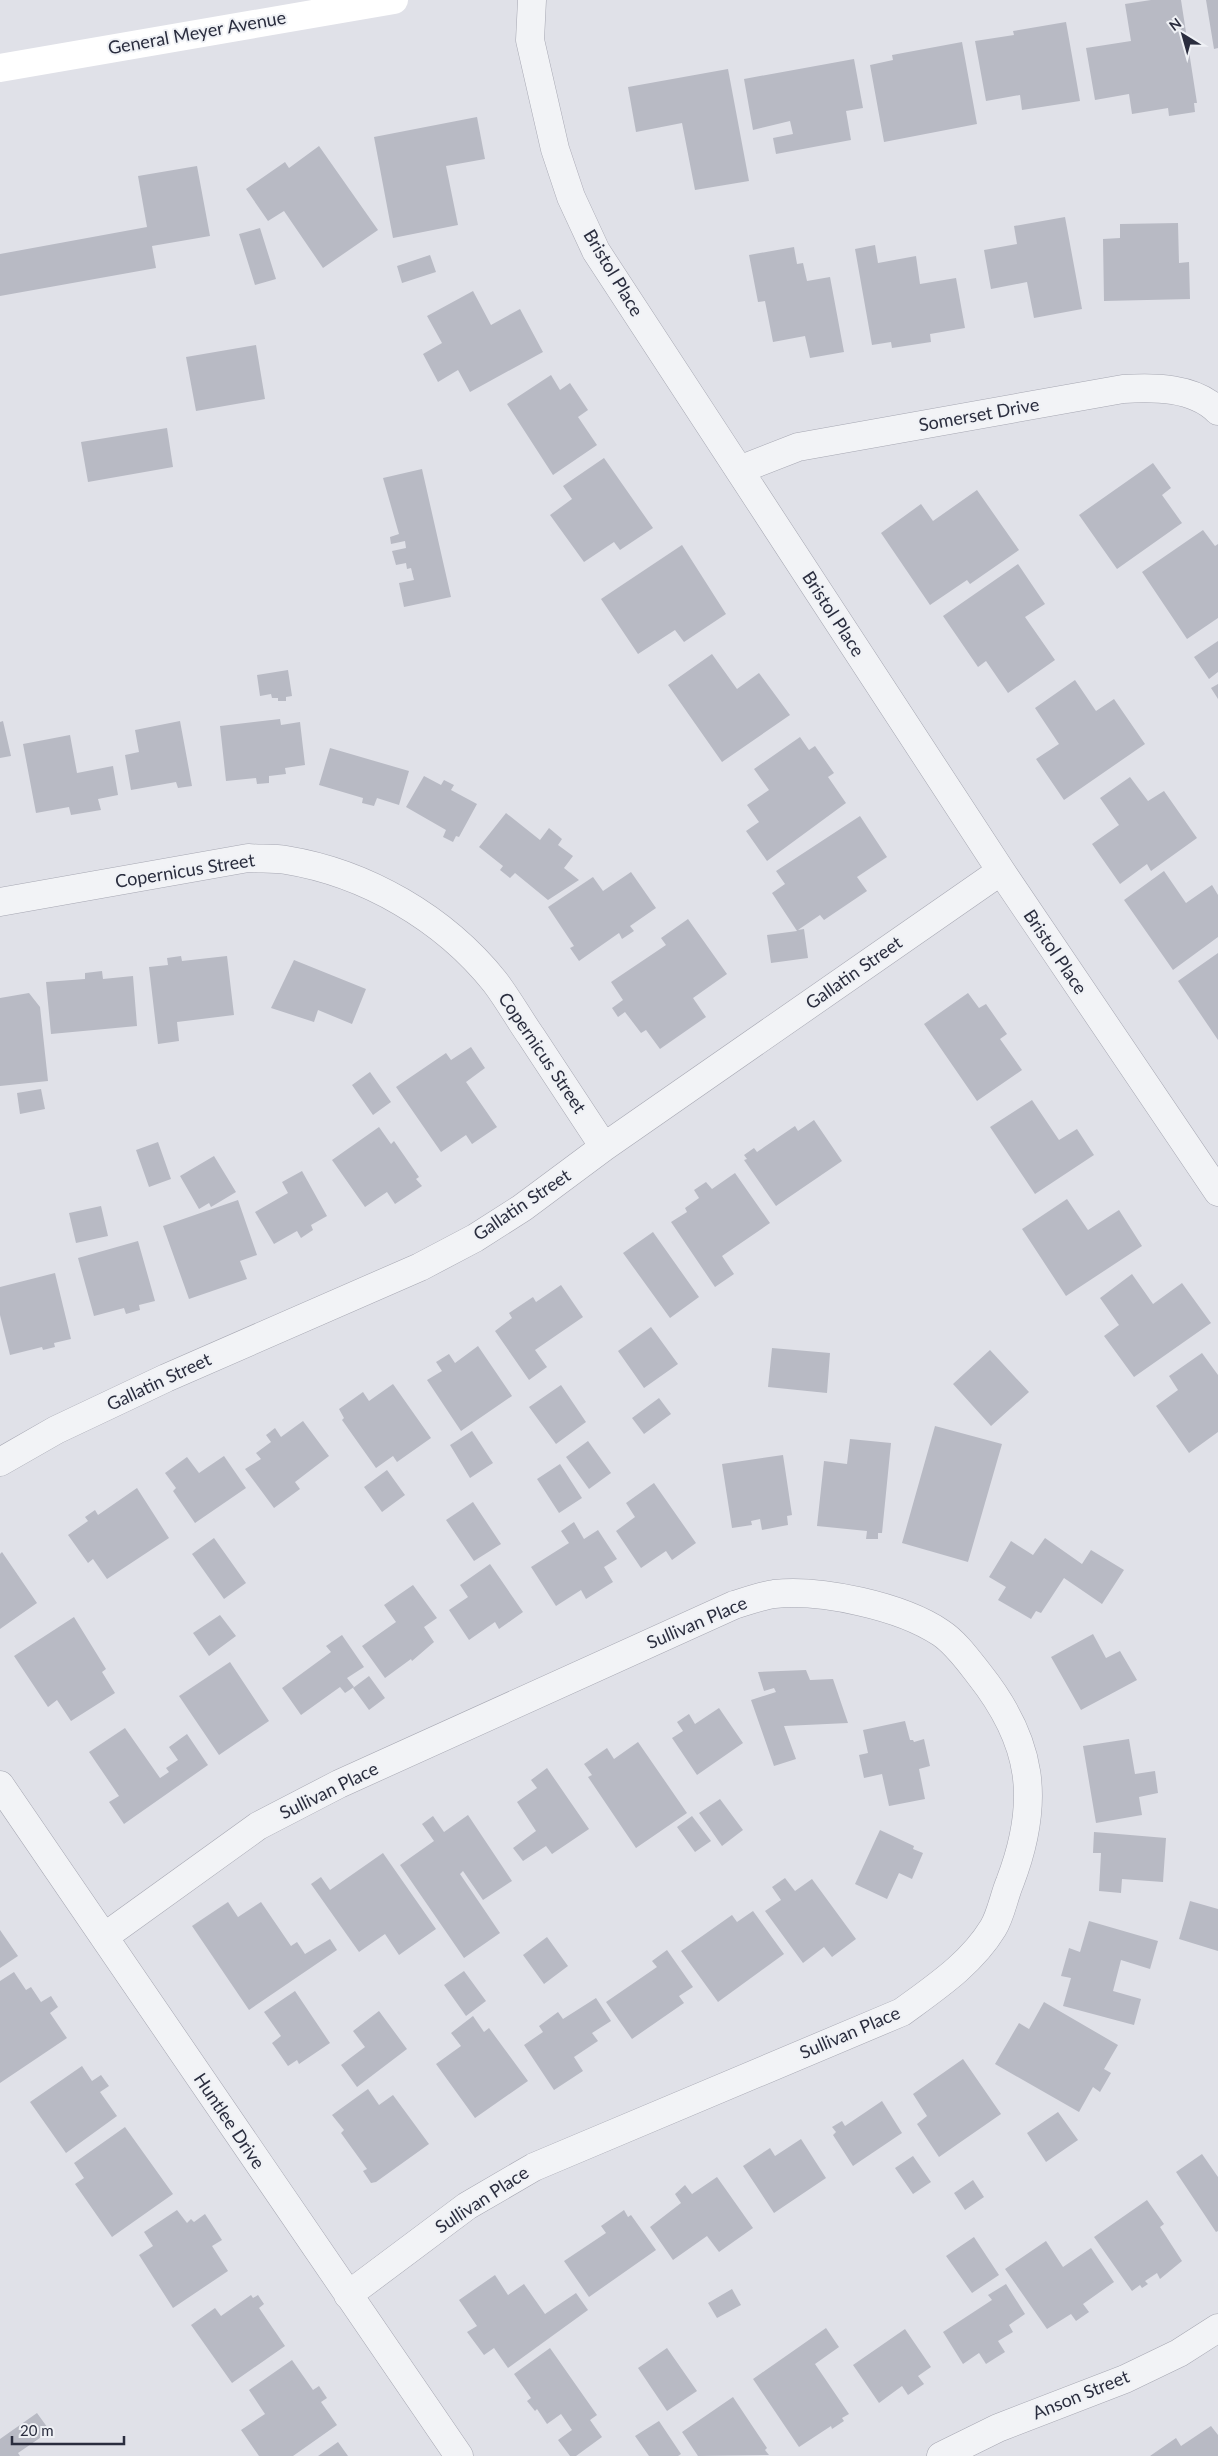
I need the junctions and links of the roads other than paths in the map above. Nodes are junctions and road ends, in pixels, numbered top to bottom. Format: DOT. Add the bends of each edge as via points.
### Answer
graph roads {
  1 [pos="394,0"];
  2 [pos="532,0"];
  3 [pos="306,7"];
  4 [pos="0,68"];
  5 [pos="1218,411"];
  6 [pos="739,470"];
  7 [pos="1000,870"];
  8 [pos="0,902"];
  9 [pos="604,1147"];
  10 [pos="1218,1192"];
  11 [pos="0,1462"];
  12 [pos="0,1785"];
  13 [pos="104,1937"];
  14 [pos="348,2295"];
  15 [pos="1218,2328"];
  16 [pos="459,2456"];
  17 [pos="941,2456"];
  1 -- 3 [label="main road, General Meyer Avenue"];
  2 -- 6 [label="street, Bristol Place" via="530,40 555,149 571,197 596,251"];
  3 -- 4 [label="main road, General Meyer Avenue"];
  5 -- 6 [label="street, Somerset Drive" via="1192,395 1148,388 1123,389 798,447"];
  6 -- 7 [label="street, Bristol Place"];
  7 -- 9 [label="street, Gallatin Street"];
  7 -- 10 [label="street, Bristol Place"];
  8 -- 9 [label="street, Copernicus Street" via="248,858 316,866 367,885 393,896 442,930 495,982"];
  9 -- 11 [label="street, Gallatin Street" via="522,1208 420,1267 166,1378 56,1430"];
  12 -- 13 [label="street, Huntlee Drive"];
  13 -- 14 [label="street, Huntlee Drive"];
  13 -- 14 [label="street, Sullivan Place" via="258,1826 339,1784 734,1605 773,1594 846,1597 915,1620 941,1633 954,1645 998,1698 1019,1740 1028,1775 1023,1848 994,1926 953,1975 902,2012 534,2167 467,2206"];
  14 -- 16 [label="street, Huntlee Drive"];
  15 -- 17 [label="street, Anson Street" via="1179,2353 1125,2379 998,2428"];
}
